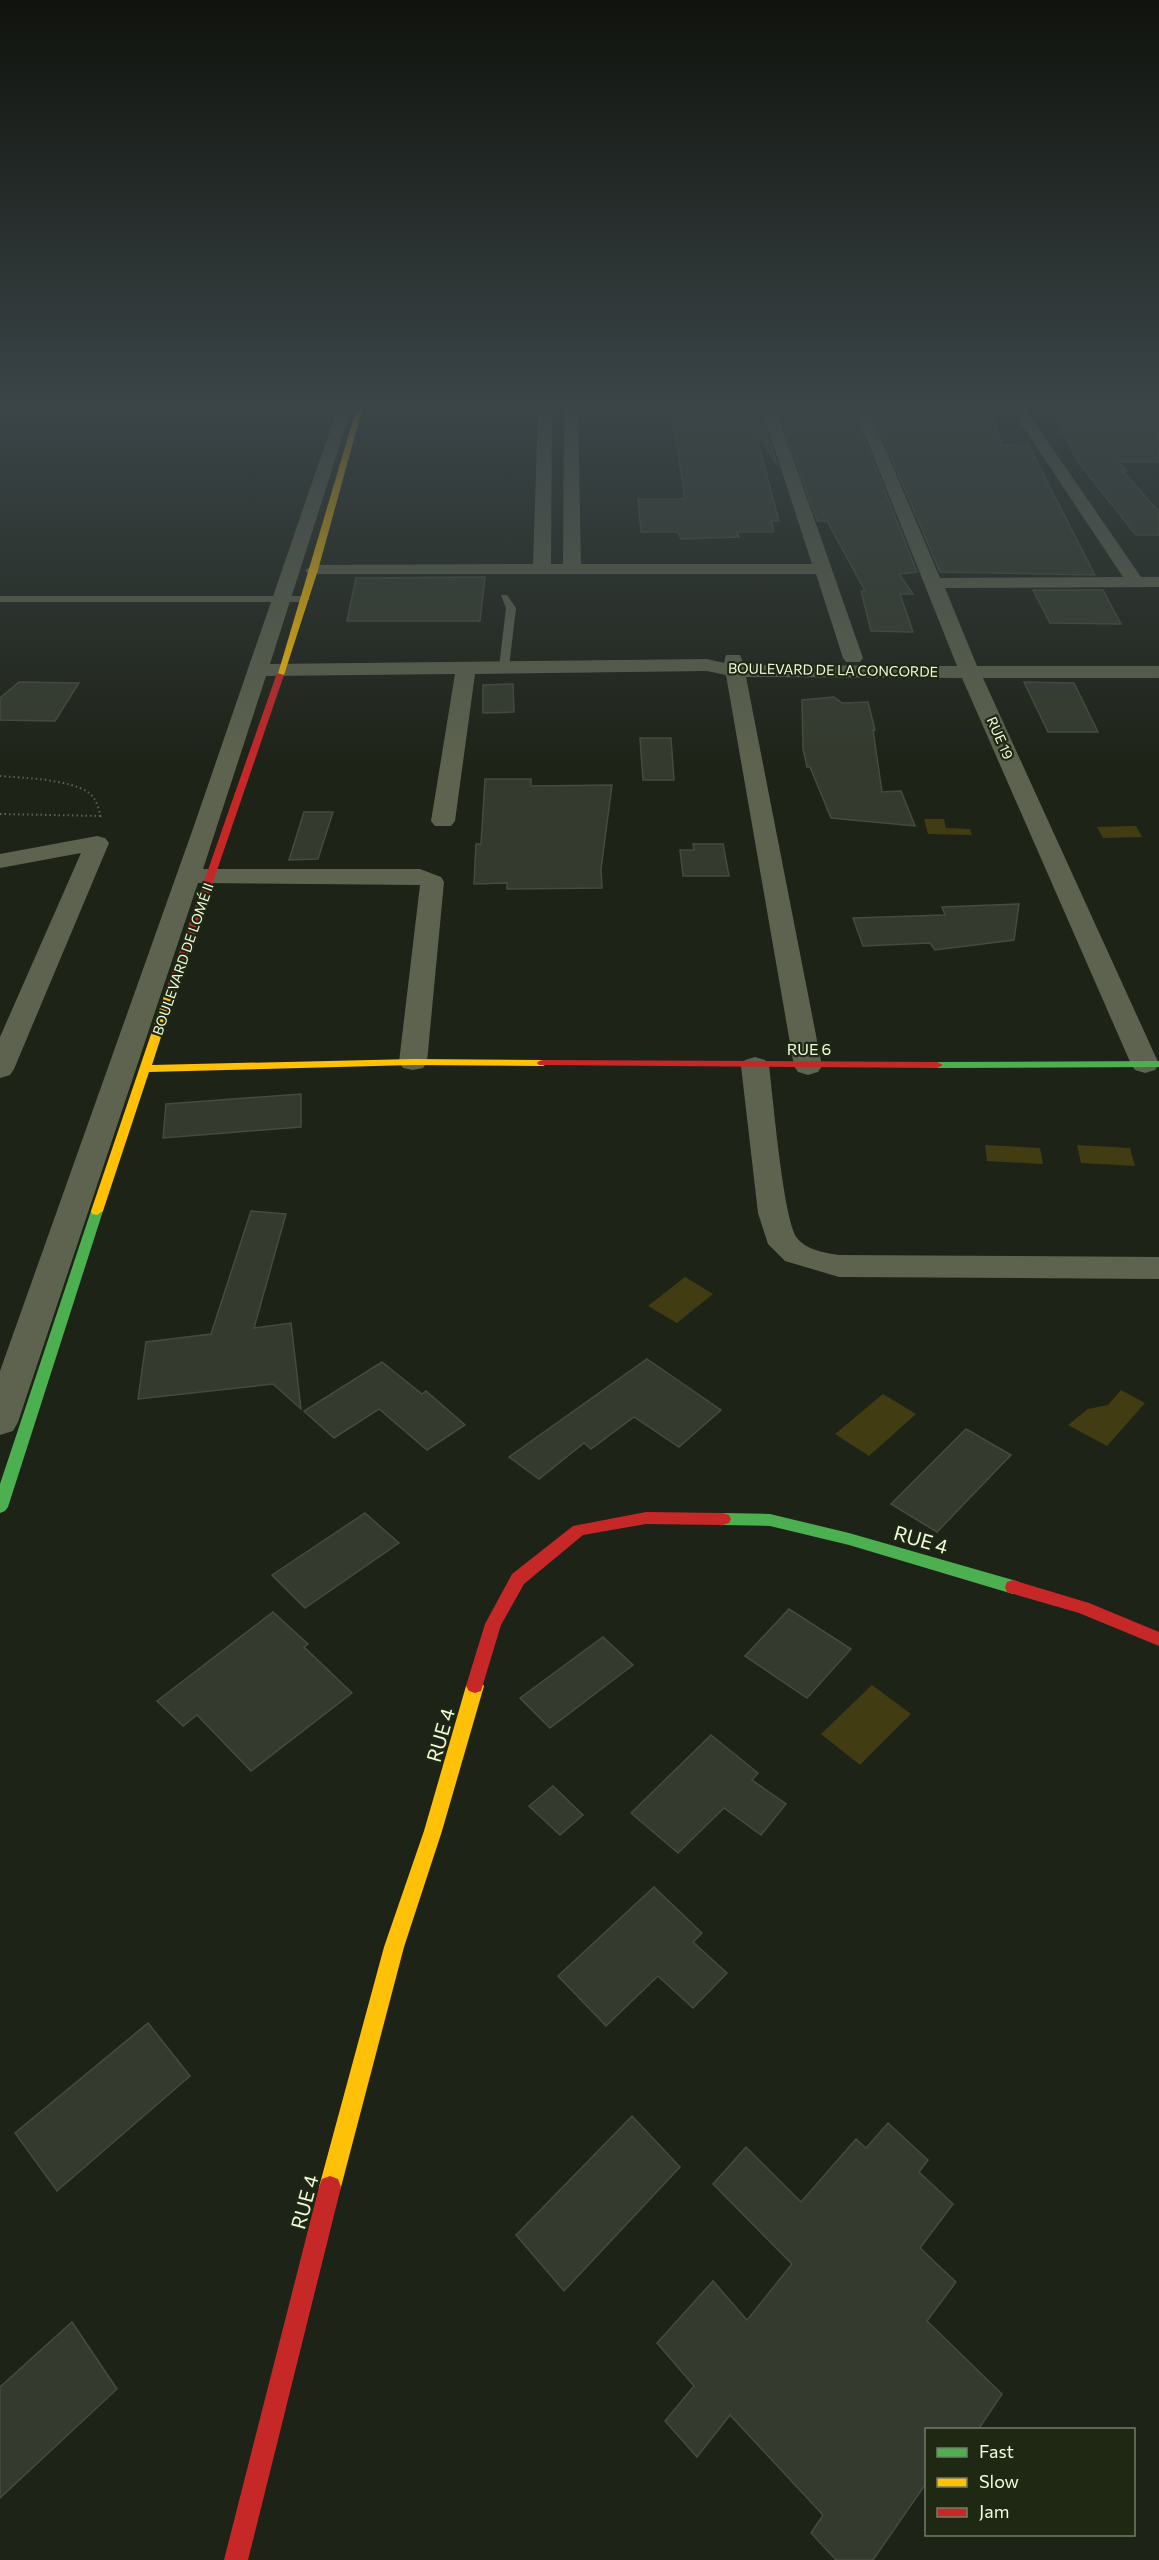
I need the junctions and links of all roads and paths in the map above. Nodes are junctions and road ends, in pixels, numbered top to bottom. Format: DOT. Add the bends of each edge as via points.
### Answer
graph roads {
  1 [pos="312,529"];
  2 [pos="325,529"];
  3 [pos="543,529"];
  4 [pos="572,529"];
  5 [pos="809,529"];
  6 [pos="913,529"];
  7 [pos="1100,529"];
  8 [pos="822,569"];
  9 [pos="314,570"];
  10 [pos="542,570"];
  11 [pos="572,570"];
  12 [pos="1136,582"];
  13 [pos="1159,582"];
  14 [pos="936,583"];
  15 [pos="504,597"];
  16 [pos="0,599"];
  17 [pos="293,599"];
  18 [pos="853,658"];
  19 [pos="1159,660"];
  20 [pos="733,665"];
  21 [pos="969,666"];
  22 [pos="466,667"];
  23 [pos="504,667"];
  24 [pos="269,670"];
  25 [pos="1159,672"];
  26 [pos="0,776"];
  27 [pos="0,814"];
  28 [pos="101,816"];
  29 [pos="442,821"];
  30 [pos="97,843"];
  31 [pos="0,861"];
  32 [pos="200,876"];
  33 [pos="413,1062"];
  34 [pos="1152,1064"];
  35 [pos="755,1066"];
  36 [pos="808,1066"];
  37 [pos="0,1069"];
  38 [pos="144,1069"];
  39 [pos="1159,1269"];
  40 [pos="0,1422"];
  41 [pos="0,1507"];
  42 [pos="1159,1639"];
  43 [pos="236,2560"];
  1 -- 17 [label="street, BOULEVARD DE LOMÉ II"];
  2 -- 9 [label="street, BOULEVARD DE LOMÉ II"];
  3 -- 10 [label="street"];
  4 -- 11 [label="street"];
  5 -- 8 [label="street"];
  6 -- 14 [label="street, RUE 19"];
  7 -- 12 [label="street"];
  8 -- 11 [label="street"];
  8 -- 18 [label="street"];
  9 -- 10 [label="street"];
  9 -- 17 [label="street, BOULEVARD DE LOMÉ II"];
  10 -- 11 [label="street"];
  12 -- 13 [label="street"];
  12 -- 14 [label="street"];
  14 -- 21 [label="street, RUE 19"];
  15 -- 23 [label="lane" via="511,608"];
  16 -- 17 [label="lane"];
  17 -- 24 [label="street, BOULEVARD DE LOMÉ II"];
  18 -- 20 [label="street, BOULEVARD DE LA CONCORDE"];
  18 -- 21 [label="street, BOULEVARD DE LA CONCORDE"];
  19 -- 21 [label="street, BOULEVARD DE LA CONCORDE"];
  20 -- 21 [label="street, BOULEVARD DE LA CONCORDE"];
  20 -- 23 [label="street, BOULEVARD DE LA CONCORDE"];
  20 -- 36 [label="street"];
  21 -- 25 [label="street, BOULEVARD DE LA CONCORDE"];
  21 -- 34 [label="street, RUE 19"];
  22 -- 23 [label="street, BOULEVARD DE LA CONCORDE"];
  22 -- 24 [label="street, BOULEVARD DE LA CONCORDE"];
  22 -- 29 [label="street"];
  24 -- 32 [label="street, BOULEVARD DE LOMÉ II"];
  26 -- 28 [label="path" via="83,789 91,794"];
  27 -- 28 [label="path"];
  28 -- 30 [label="path"];
  30 -- 31 [label="street"];
  30 -- 37 [label="street"];
  32 -- 33 [label="street" via="420,876 432,882"];
  32 -- 38 [label="street, BOULEVARD DE LOMÉ II"];
  32 -- 40 [label="street, BOULEVARD DE LOMÉ II"];
  33 -- 35 [label="street, RUE 6"];
  33 -- 38 [label="street, RUE 6"];
  34 -- 36 [label="street, RUE 6"];
  35 -- 36 [label="street, RUE 6"];
  35 -- 39 [label="street" via="770,1192 780,1232 783,1242 804,1258 839,1266"];
  38 -- 41 [label="street, BOULEVARD DE LOMÉ II"];
  42 -- 43 [label="street, RUE 4" via="1083,1608 849,1539 770,1520 646,1518 579,1530 518,1579 493,1624 433,1831 394,1947"];
}
